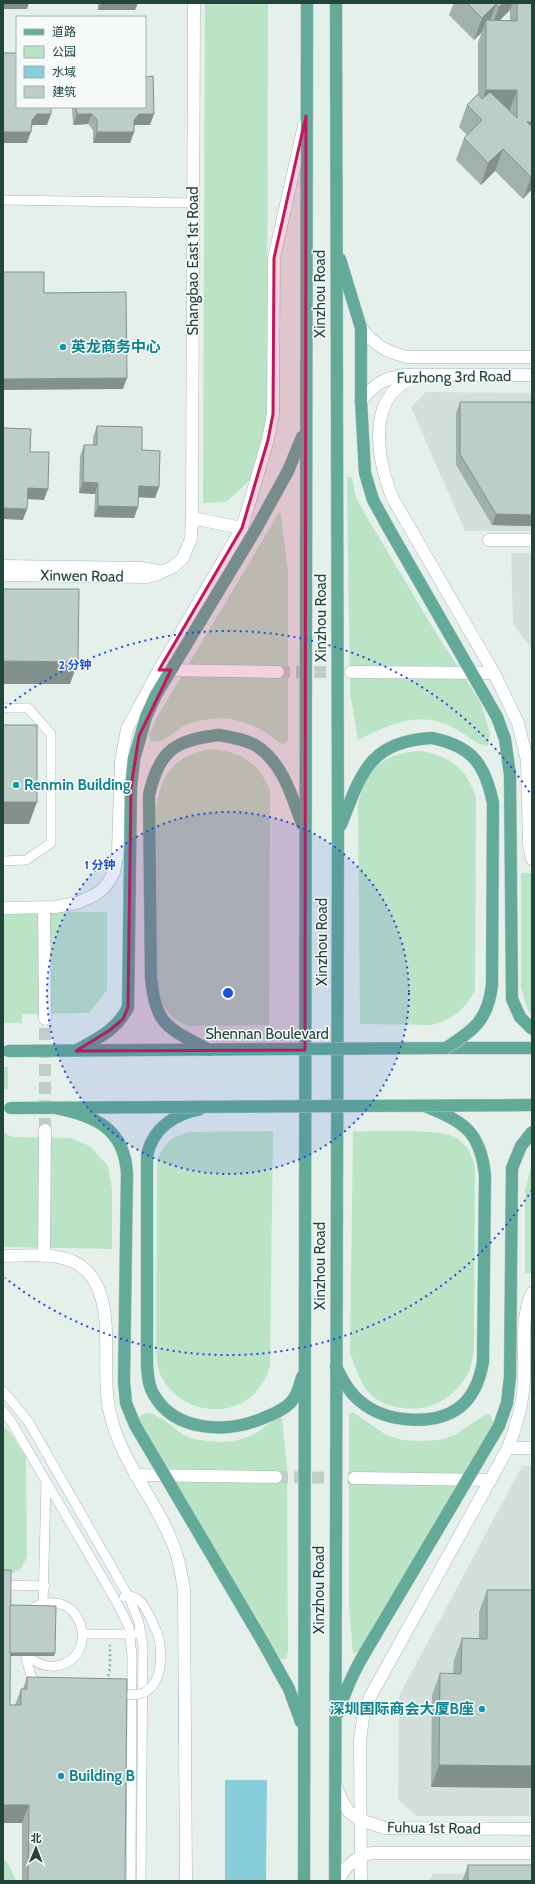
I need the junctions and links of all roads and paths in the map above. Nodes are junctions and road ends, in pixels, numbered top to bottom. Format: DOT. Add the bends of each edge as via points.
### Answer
graph roads {
  1 [pos="194,3"];
  2 [pos="307,3"];
  3 [pos="336,3"];
  4 [pos="306,116"];
  5 [pos="3,200"];
  6 [pos="194,203"];
  7 [pos="336,244"];
  8 [pos="360,328"];
  9 [pos="532,357"];
  10 [pos="427,375"];
  11 [pos="532,375"];
  12 [pos="361,401"];
  13 [pos="306,424"];
  14 [pos="192,518"];
  15 [pos="242,528"];
  16 [pos="489,540"];
  17 [pos="532,540"];
  18 [pos="3,566"];
  19 [pos="160,572"];
  20 [pos="3,575"];
  21 [pos="159,670"];
  22 [pos="278,672"];
  23 [pos="351,672"];
  24 [pos="494,673"];
  25 [pos="3,708"];
  26 [pos="305,832"];
  27 [pos="338,832"];
  28 [pos="532,859"];
  29 [pos="3,861"];
  30 [pos="3,908"];
  31 [pos="44,908"];
  32 [pos="45,1019"];
  33 [pos="532,1030"];
  34 [pos="446,1048"];
  35 [pos="532,1048"];
  36 [pos="210,1050"];
  37 [pos="5,1051"];
  38 [pos="76,1051"];
  39 [pos="532,1105"];
  40 [pos="427,1107"];
  41 [pos="7,1108"];
  42 [pos="56,1108"];
  43 [pos="209,1108"];
  44 [pos="45,1130"];
  45 [pos="532,1132"];
  46 [pos="3,1256"];
  47 [pos="44,1256"];
  48 [pos="532,1294"];
  49 [pos="335,1365"];
  50 [pos="305,1366"];
  51 [pos="3,1391"];
  52 [pos="3,1411"];
  53 [pos="508,1448"];
  54 [pos="532,1448"];
  55 [pos="135,1476"];
  56 [pos="276,1477"];
  57 [pos="354,1478"];
  58 [pos="491,1480"];
  59 [pos="46,1482"];
  60 [pos="3,1585"];
  61 [pos="45,1586"];
  62 [pos="128,1596"];
  63 [pos="116,1601"];
  64 [pos="83,1634"];
  65 [pos="110,1634"];
  66 [pos="130,1634"];
  67 [pos="142,1634"];
  68 [pos="49,1692"];
  69 [pos="107,1694"];
  70 [pos="128,1731"];
  71 [pos="143,1731"];
  72 [pos="304,1737"];
  73 [pos="335,1737"];
  74 [pos="335,1783"];
  75 [pos="127,1814"];
  76 [pos="141,1814"];
  77 [pos="360,1820"];
  78 [pos="532,1829"];
  79 [pos="532,1853"];
  80 [pos="360,1856"];
  81 [pos="131,1881"];
  82 [pos="141,1881"];
  83 [pos="186,1881"];
  84 [pos="304,1881"];
  85 [pos="335,1881"];
  86 [pos="338,1881"];
  87 [pos="361,1881"];
  1 -- 6 [label="street, Shangbao East 1st Road"];
  2 -- 4 [label="main road, Xinzhou Road"];
  3 -- 7 [label="main road, Xinzhou Road"];
  4 -- 13 [label="main road, Xinzhou Road"];
  4 -- 15 [label="street" via="274,258 273,414"];
  5 -- 6 [label="lane"];
  6 -- 14 [label="street, Shangbao East 1st Road"];
  7 -- 8 [label="main road"];
  7 -- 27 [label="main road, Xinzhou Road"];
  8 -- 9 [label="street, Fuzhong 3rd Road" via="374,343 389,352 407,357"];
  8 -- 12 [label="main road"];
  10 -- 11 [label="street, Fuzhong 3rd Road"];
  10 -- 12 [label="street, Fuzhong 3rd Road" via="404,375 387,379 372,387"];
  10 -- 24 [label="street" via="398,386 385,403 380,432 382,471 393,499"];
  12 -- 33 [label="main road, bridge" via="364,473 373,500 497,717 505,739 510,775 512,999 520,1017"];
  13 -- 26 [label="main road, Xinzhou Road"];
  13 -- 38 [label="main road, bridge" via="288,471 156,695 146,717 134,759 132,787 128,1007 123,1019"];
  14 -- 15 [label="street"];
  14 -- 19 [label="street, Xinwen Road" via="191,539 186,553 178,563"];
  15 -- 21 [label="street"];
  16 -- 17 [label="street"];
  18 -- 19 [label="street, Xinwen Road" via="141,568"];
  19 -- 20 [label="street, Xinwen Road" via="148,577"];
  21 -- 22 [label="street"];
  21 -- 31 [label="street" via="132,718 124,740 120,772 118,851 112,876 102,888 86,899"];
  23 -- 24 [label="street"];
  24 -- 28 [label="street" via="518,723 525,747 529,775 529,844"];
  25 -- 29 [label="lane" via="28,708 51,734 51,843 26,860"];
  26 -- 36 [label="main road, bridge" via="290,789 271,760 256,745 238,738 219,735 200,737 184,741 169,751 158,764 149,801 150,977 155,1005 168,1027"];
  26 -- 50 [label="main road, Xinzhou Road"];
  27 -- 34 [label="main road, bridge" via="359,779 371,762 385,750 399,743 411,739 432,738 450,742 466,751 479,764 489,781 493,803 490,1002 483,1018 469,1033"];
  27 -- 49 [label="main road, Xinzhou Road"];
  30 -- 31 [label="street"];
  31 -- 32 [label="street"];
  34 -- 35 [label="main road, Shennan Boulevard"];
  34 -- 36 [label="main road, Shennan Boulevard, bridge"];
  36 -- 38 [label="main road, Shennan Boulevard, bridge"];
  37 -- 38 [label="main road, Shennan Boulevard, bridge"];
  39 -- 40 [label="main road, bridge"];
  40 -- 43 [label="main road, bridge"];
  40 -- 49 [label="main road" via="453,1118 470,1131 482,1151 485,1176 484,1362 481,1377 472,1394 459,1408 442,1416 419,1420 398,1419 377,1412 361,1402 345,1386"];
  41 -- 42 [label="main road, bridge"];
  42 -- 43 [label="main road, bridge"];
  42 -- 72 [label="main road, bridge" via="83,1114 103,1125 115,1136 124,1153 127,1173 124,1381 126,1403 135,1425 289,1689"];
  43 -- 50 [label="main road, bridge" via="186,1112 168,1122 151,1142 146,1164 146,1365 150,1385 154,1395 170,1413 190,1423 208,1427 231,1427 274,1414 291,1402 300,1387"];
  44 -- 47 [label="street"];
  45 -- 73 [label="main road, bridge" via="520,1146 512,1168 510,1377 504,1413 499,1426 358,1663 346,1688"];
  46 -- 47 [label="street"];
  47 -- 55 [label="street" via="74,1261 87,1272 101,1293 109,1407 117,1437"];
  48 -- 53 [label="street" via="526,1321 522,1403 519,1422"];
  49 -- 73 [label="main road, Xinzhou Road"];
  50 -- 72 [label="main road, Xinzhou Road"];
  51 -- 62 [label="lane" via="28,1421"];
  52 -- 59 [label="lane"];
  53 -- 54 [label="street"];
  53 -- 58 [label="street"];
  55 -- 56 [label="street"];
  55 -- 83 [label="street" via="170,1537 177,1555 184,1590"];
  57 -- 58 [label="street"];
  58 -- 77 [label="street" via="364,1711 360,1740"];
  59 -- 61 [label="lane"];
  59 -- 63 [label="lane"];
  60 -- 61 [label="lane"];
  61 -- 64 [label="lane" via="39,1605 56,1603 70,1609 79,1618"];
  62 -- 63 [label="lane"];
  62 -- 67 [label="lane"];
  62 -- 69 [label="lane, bridge" via="139,1599 155,1628 159,1641 160,1662 154,1684 142,1693"];
  63 -- 66 [label="lane"];
  64 -- 65 [label="lane"];
  64 -- 68 [label="lane" via="78,1652 63,1664 44,1665 28,1658 33,1680"];
  65 -- 66 [label="lane"];
  65 -- 69 [label="path"];
  66 -- 67 [label="lane"];
  66 -- 70 [label="lane" via="132,1656"];
  67 -- 71 [label="lane"];
  70 -- 71 [label="lane"];
  70 -- 75 [label="lane"];
  71 -- 76 [label="lane"];
  72 -- 84 [label="main road, Xinzhou Road"];
  73 -- 74 [label="main road, Xinzhou Road"];
  74 -- 77 [label="street, Fuhua 1st Road" via="349,1812"];
  74 -- 85 [label="main road, Xinzhou Road"];
  75 -- 76 [label="lane"];
  75 -- 81 [label="lane"];
  76 -- 82 [label="lane"];
  77 -- 78 [label="street, Fuhua 1st Road" via="385,1828"];
  77 -- 80 [label="street"];
  79 -- 80 [label="street, Fuhua 1st Road" via="384,1852"];
  80 -- 86 [label="street" via="350,1864"];
  80 -- 87 [label="street"];
}
